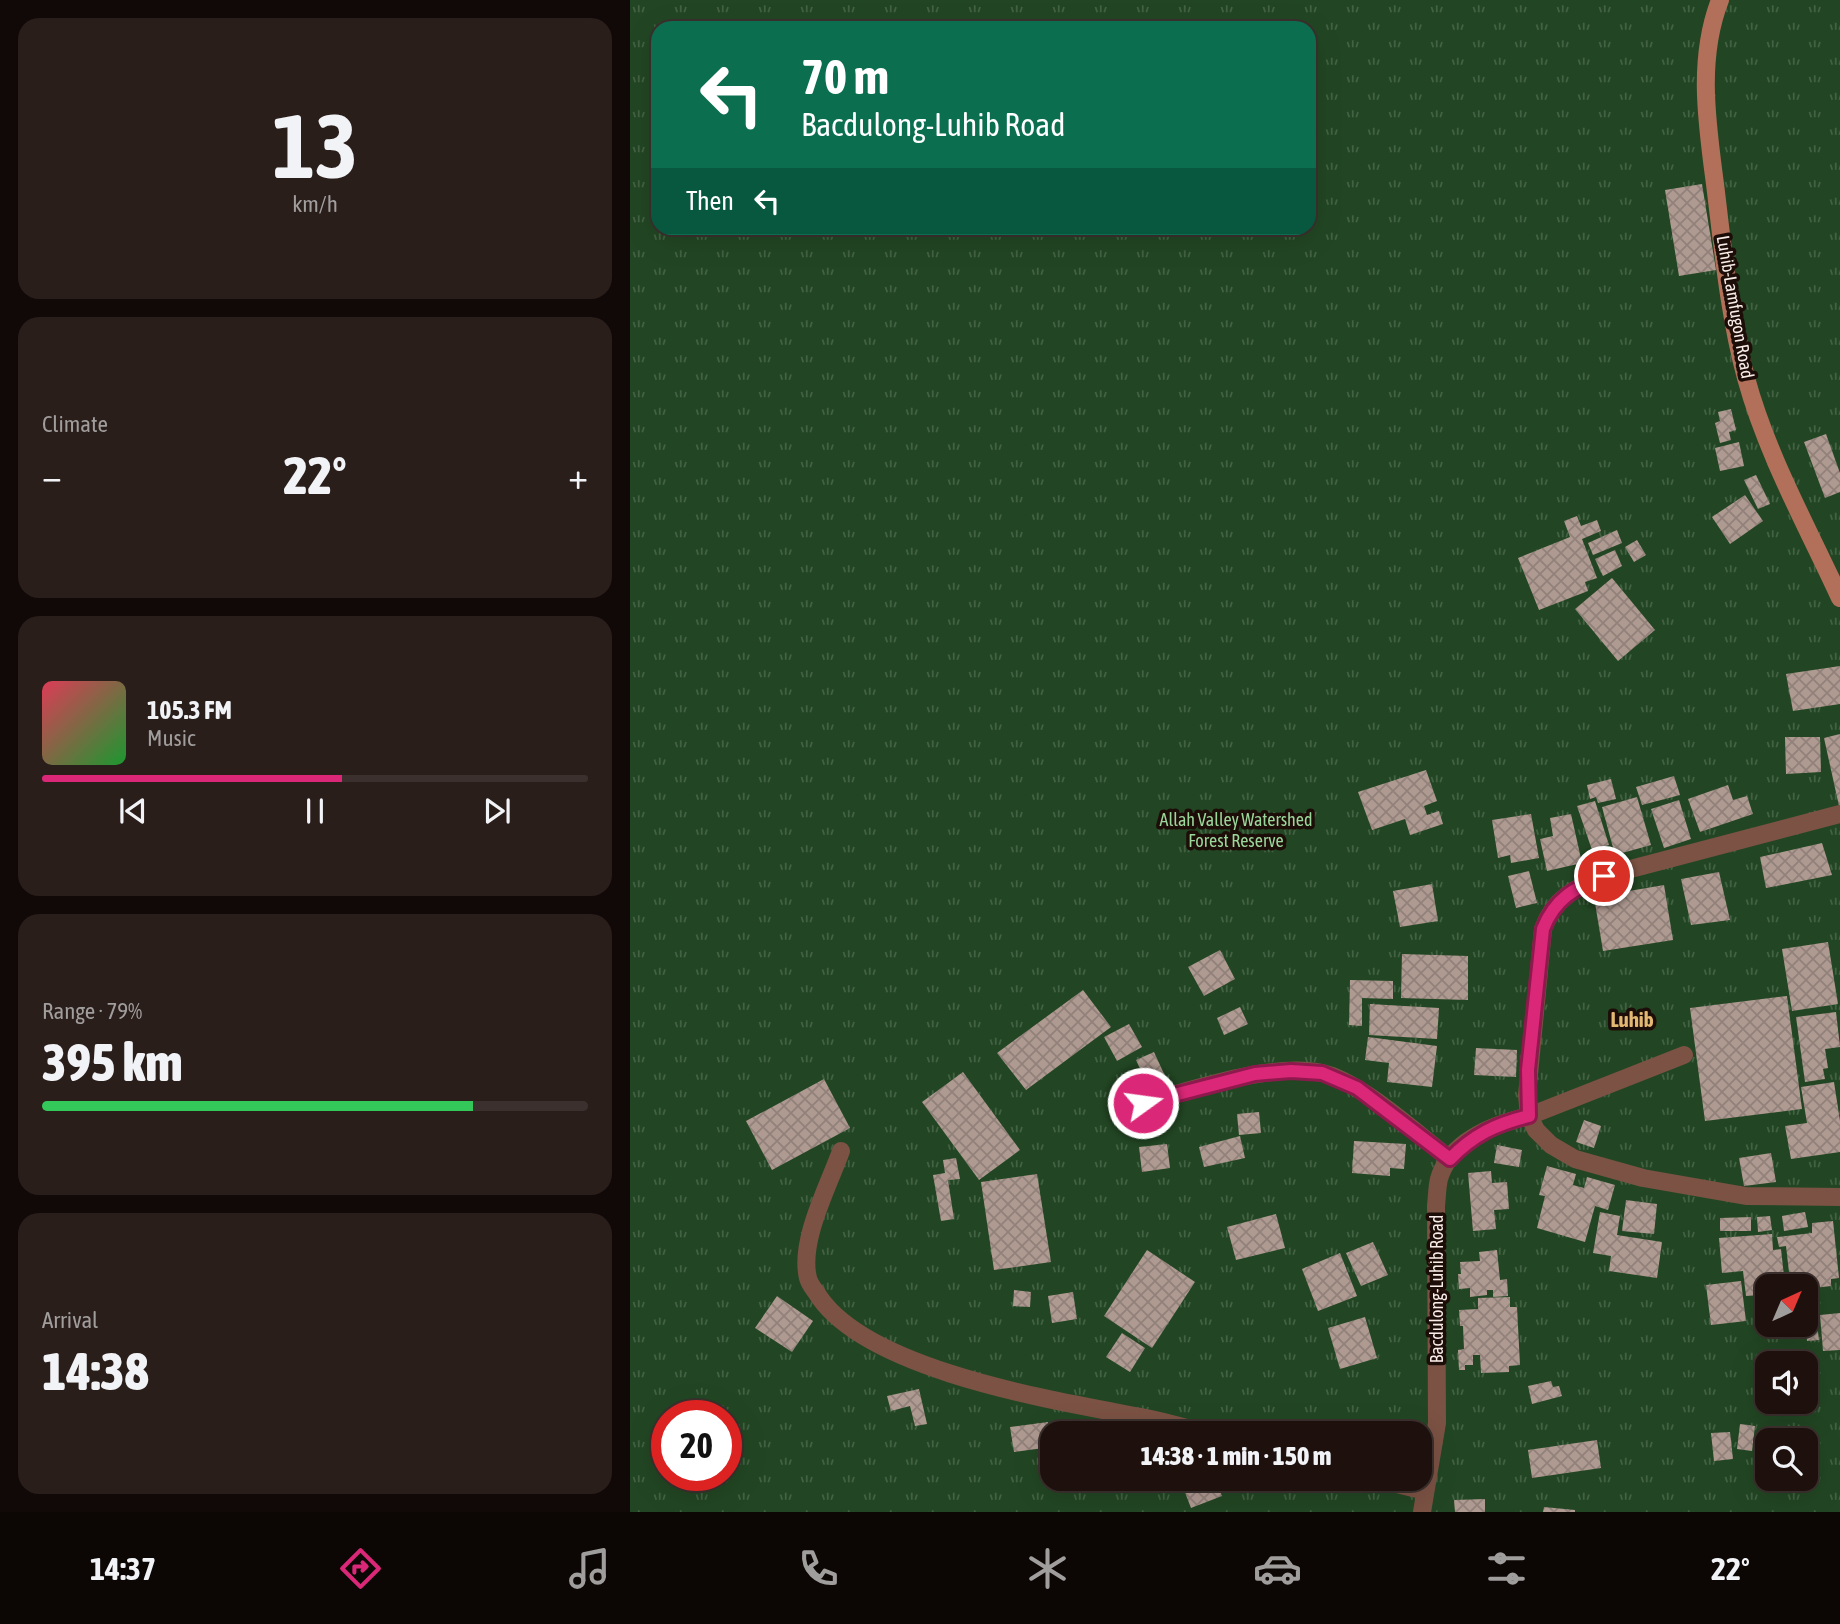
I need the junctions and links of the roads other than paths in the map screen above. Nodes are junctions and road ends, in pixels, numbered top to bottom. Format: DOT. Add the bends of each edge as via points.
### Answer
graph roads {
  1 [pos="1715,4"];
  2 [pos="1840,598"];
  3 [pos="1840,814"];
  4 [pos="1684,1055"];
  5 [pos="1143,1103"];
  6 [pos="1529,1116"];
  7 [pos="841,1152"];
  8 [pos="1450,1159"];
  9 [pos="1840,1197"];
  10 [pos="1158,1421"];
  11 [pos="1432,1451"];
  12 [pos="1425,1491"];
  13 [pos="1422,1512"];
  1 -- 2 [label="street, Luhib-Lamfugon Road" via="1706,58 1707,126 1731,305 1746,379 1782,477"];
  3 -- 6 [label="street" via="1604,876 1562,898 1543,929 1528,1070"];
  4 -- 6 [label="street, Bacdulong-Luhib Road"];
  5 -- 8 [label="street" via="1255,1074 1322,1073 1357,1088"];
  6 -- 8 [label="street, Bacdulong-Luhib Road" via="1482,1131"];
  6 -- 9 [label="street" via="1551,1144 1575,1159 1608,1169 1746,1196"];
  7 -- 10 [label="street" via="807,1245 808,1279 824,1306 854,1331 897,1353 976,1382"];
  8 -- 11 [label="street, Bacdulong-Luhib Road" via="1439,1177 1436,1206 1437,1423"];
  12 -- 13 [label="street, Bacdulong-Luhib Road"];
}
